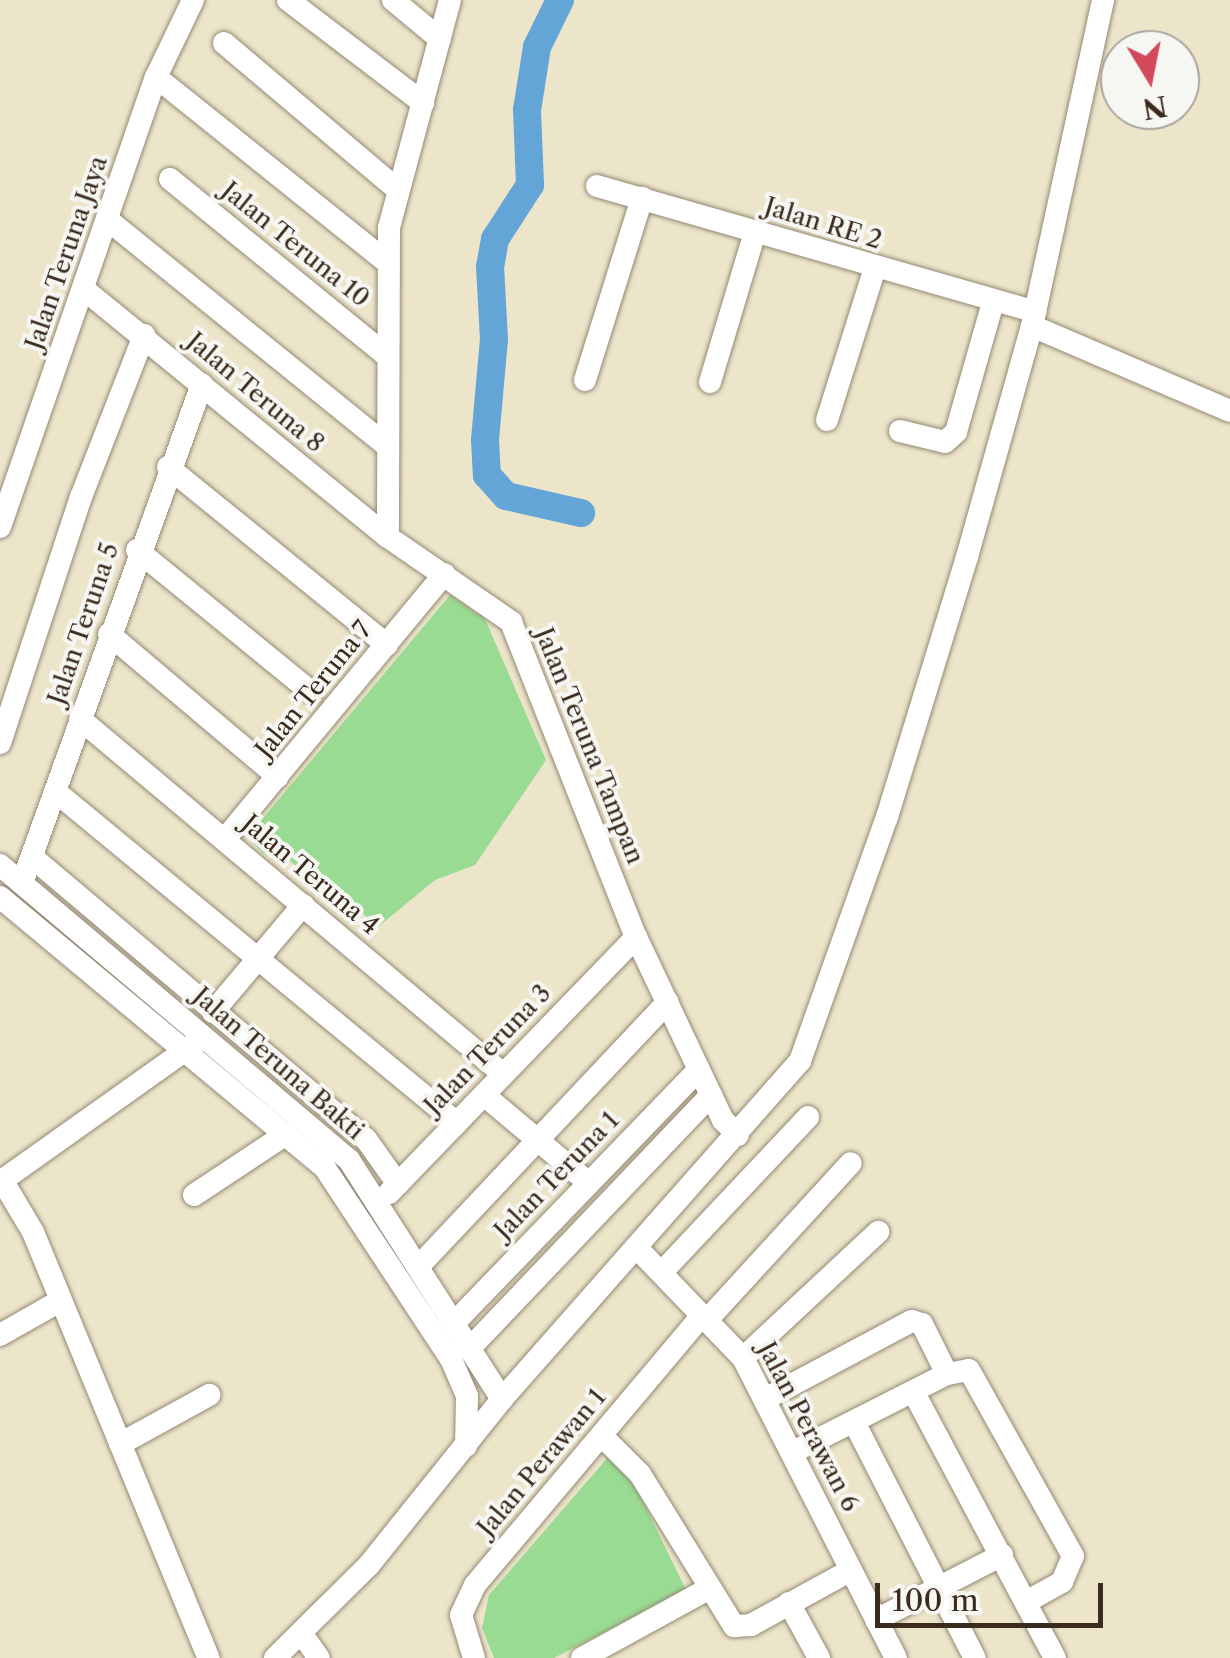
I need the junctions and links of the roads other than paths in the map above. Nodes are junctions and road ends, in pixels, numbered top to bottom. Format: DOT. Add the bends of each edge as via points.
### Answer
graph roads {
  1 [pos="194,0"];
  2 [pos="288,0"];
  3 [pos="393,0"];
  4 [pos="450,0"];
  5 [pos="1104,0"];
  6 [pos="440,40"];
  7 [pos="224,43"];
  8 [pos="156,77"];
  9 [pos="423,103"];
  10 [pos="170,178"];
  11 [pos="597,186"];
  12 [pos="397,189"];
  13 [pos="642,198"];
  14 [pos="108,220"];
  15 [pos="756,232"];
  16 [pos="387,262"];
  17 [pos="875,268"];
  18 [pos="86,291"];
  19 [pos="993,302"];
  20 [pos="1033,319"];
  21 [pos="144,335"];
  22 [pos="386,355"];
  23 [pos="585,380"];
  24 [pos="710,382"];
  25 [pos="202,384"];
  26 [pos="1230,411"];
  27 [pos="827,420"];
  28 [pos="900,430"];
  29 [pos="388,447"];
  30 [pos="168,467"];
  31 [pos="0,527"];
  32 [pos="388,538"];
  33 [pos="138,550"];
  34 [pos="444,574"];
  35 [pos="109,634"];
  36 [pos="386,645"];
  37 [pos="311,692"];
  38 [pos="80,719"];
  39 [pos="0,744"];
  40 [pos="278,776"];
  41 [pos="56,792"];
  42 [pos="226,839"];
  43 [pos="32,858"];
  44 [pos="0,864"];
  45 [pos="22,883"];
  46 [pos="0,896"];
  47 [pos="303,905"];
  48 [pos="636,937"];
  49 [pos="258,958"];
  50 [pos="668,1002"];
  51 [pos="212,1012"];
  52 [pos="205,1036"];
  53 [pos="184,1052"];
  54 [pos="699,1069"];
  55 [pos="503,1074"];
  56 [pos="484,1095"];
  57 [pos="711,1095"];
  58 [pos="808,1117"];
  59 [pos="456,1123"];
  60 [pos="286,1134"];
  61 [pos="738,1135"];
  62 [pos="539,1142"];
  63 [pos="851,1163"];
  64 [pos="1,1181"];
  65 [pos="589,1183"];
  66 [pos="398,1184"];
  67 [pos="194,1195"];
  68 [pos="380,1202"];
  69 [pos="878,1232"];
  70 [pos="636,1248"];
  71 [pos="418,1266"];
  72 [pos="662,1272"];
  73 [pos="58,1302"];
  74 [pos="704,1319"];
  75 [pos="455,1322"];
  76 [pos="0,1335"];
  77 [pos="471,1347"];
  78 [pos="744,1358"];
  79 [pos="952,1372"];
  80 [pos="914,1393"];
  81 [pos="209,1395"];
  82 [pos="502,1398"];
  83 [pos="765,1400"];
  84 [pos="854,1422"];
  85 [pos="602,1436"];
  86 [pos="120,1444"];
  87 [pos="466,1446"];
  88 [pos="792,1452"];
  89 [pos="1002,1556"];
  90 [pos="850,1570"];
  91 [pos="939,1588"];
  92 [pos="708,1589"];
  93 [pos="1026,1602"];
  94 [pos="789,1603"];
  95 [pos="876,1620"];
  96 [pos="302,1634"];
  97 [pos="892,1657"];
  98 [pos="209,1658"];
  99 [pos="275,1658"];
  100 [pos="319,1658"];
  101 [pos="474,1658"];
  102 [pos="582,1658"];
  103 [pos="820,1658"];
  104 [pos="975,1658"];
  105 [pos="1055,1658"];
  1 -- 8 [label="street, Jalan Teruna Jaya"];
  2 -- 9 [label="street"];
  3 -- 6 [label="street"];
  4 -- 6 [label="street"];
  5 -- 20 [label="street"];
  6 -- 9 [label="street"];
  7 -- 12 [label="street"];
  8 -- 14 [label="street, Jalan Teruna Jaya"];
  8 -- 16 [label="street"];
  9 -- 12 [label="street"];
  10 -- 22 [label="street, Jalan Teruna 10"];
  11 -- 13 [label="street, Jalan RE 2"];
  12 -- 16 [label="street"];
  13 -- 15 [label="street, Jalan RE 2"];
  13 -- 23 [label="street"];
  14 -- 18 [label="street, Jalan Teruna Jaya"];
  14 -- 29 [label="street"];
  15 -- 17 [label="street, Jalan RE 2"];
  15 -- 24 [label="street"];
  16 -- 22 [label="street"];
  17 -- 19 [label="street, Jalan RE 2"];
  17 -- 27 [label="street"];
  18 -- 21 [label="street, Jalan Teruna 8"];
  18 -- 31 [label="street, Jalan Teruna Jaya"];
  19 -- 20 [label="street, Jalan RE 2"];
  19 -- 28 [label="street" via="956,432 945,442"];
  20 -- 26 [label="street, Jalan RE 2"];
  20 -- 61 [label="street" via="956,593 818,1022 800,1061"];
  21 -- 25 [label="street, Jalan Teruna 8"];
  21 -- 39 [label="street" via="80,497"];
  22 -- 29 [label="street"];
  25 -- 30 [label="street, Jalan Teruna 5"];
  25 -- 32 [label="street, Jalan Teruna 8"];
  29 -- 32 [label="street"];
  30 -- 33 [label="street, Jalan Teruna 5"];
  30 -- 36 [label="street"];
  32 -- 34 [label="street, Jalan Teruna Tampan"];
  33 -- 35 [label="street, Jalan Teruna 5"];
  33 -- 37 [label="street"];
  34 -- 36 [label="street, Jalan Teruna 7"];
  34 -- 48 [label="street, Jalan Teruna Tampan" via="511,622"];
  35 -- 38 [label="street, Jalan Teruna 5"];
  35 -- 40 [label="street"];
  36 -- 40 [label="street, Jalan Teruna 7"];
  38 -- 41 [label="street, Jalan Teruna 5"];
  38 -- 42 [label="street, Jalan Teruna 4"];
  40 -- 42 [label="street, Jalan Teruna 7"];
  41 -- 43 [label="street, Jalan Teruna 5"];
  41 -- 49 [label="street"];
  42 -- 47 [label="street, Jalan Teruna 4"];
  43 -- 45 [label="street, Jalan Teruna 5"];
  43 -- 51 [label="street"];
  44 -- 45 [label="street, Jalan Teruna Bakti"];
  45 -- 52 [label="street, Jalan Teruna Bakti"];
  46 -- 53 [label="street"];
  47 -- 49 [label="street"];
  47 -- 55 [label="street, Jalan Teruna 4"];
  48 -- 50 [label="street, Jalan Teruna Tampan"];
  48 -- 55 [label="street, Jalan Teruna 3"];
  49 -- 51 [label="street"];
  49 -- 59 [label="street"];
  50 -- 54 [label="street, Jalan Teruna Tampan"];
  50 -- 62 [label="street"];
  51 -- 66 [label="street" via="366,1139"];
  52 -- 53 [label="street"];
  52 -- 68 [label="street, Jalan Teruna Bakti" via="349,1160"];
  53 -- 60 [label="street"];
  53 -- 64 [label="street"];
  54 -- 57 [label="street, Jalan Teruna Tampan"];
  54 -- 65 [label="street, Jalan Teruna 1"];
  55 -- 56 [label="street, Jalan Teruna 3"];
  56 -- 59 [label="street, Jalan Teruna 3"];
  56 -- 62 [label="street"];
  57 -- 61 [label="street, Jalan Teruna Tampan"];
  57 -- 77 [label="street"];
  58 -- 72 [label="street"];
  59 -- 66 [label="street, Jalan Teruna 3"];
  60 -- 67 [label="street"];
  60 -- 87 [label="street" via="338,1185 451,1360 467,1396"];
  61 -- 70 [label="street"];
  62 -- 65 [label="street"];
  62 -- 71 [label="street"];
  63 -- 74 [label="street, Jalan Perawan 1"];
  64 -- 73 [label="street" via="26,1216"];
  65 -- 75 [label="street, Jalan Teruna 1"];
  66 -- 68 [label="street, Jalan Teruna 3"];
  68 -- 71 [label="street, Jalan Teruna Bakti"];
  69 -- 78 [label="street"];
  70 -- 72 [label="street, Jalan Perawan 6"];
  70 -- 82 [label="street"];
  71 -- 75 [label="street, Jalan Teruna Bakti"];
  72 -- 74 [label="street, Jalan Perawan 6"];
  73 -- 76 [label="street"];
  73 -- 86 [label="street"];
  74 -- 78 [label="street, Jalan Perawan 6"];
  74 -- 85 [label="street, Jalan Perawan 1"];
  75 -- 77 [label="street, Jalan Teruna Bakti"];
  77 -- 82 [label="street, Jalan Teruna Bakti"];
  78 -- 83 [label="street, Jalan Perawan 6"];
  79 -- 80 [label="street"];
  79 -- 83 [label="street" via="922,1324 912,1321"];
  79 -- 93 [label="street" via="973,1374 1072,1556 1062,1582"];
  80 -- 84 [label="street"];
  80 -- 89 [label="street"];
  81 -- 86 [label="street"];
  82 -- 87 [label="street"];
  83 -- 88 [label="street, Jalan Perawan 6"];
  84 -- 88 [label="street"];
  84 -- 91 [label="street"];
  85 -- 92 [label="street" via="640,1474"];
  85 -- 101 [label="street, Jalan Perawan 1" via="475,1585 461,1614"];
  86 -- 98 [label="street"];
  87 -- 96 [label="street" via="370,1565"];
  88 -- 90 [label="street, Jalan Perawan 6"];
  89 -- 91 [label="street"];
  89 -- 93 [label="street"];
  90 -- 94 [label="street"];
  90 -- 95 [label="street, Jalan Perawan 6"];
  91 -- 95 [label="street"];
  91 -- 104 [label="street"];
  92 -- 94 [label="street" via="734,1626 750,1625"];
  92 -- 102 [label="street"];
  93 -- 105 [label="street"];
  94 -- 103 [label="street"];
  95 -- 97 [label="street, Jalan Perawan 6"];
  96 -- 99 [label="street"];
  96 -- 100 [label="street"];
}
